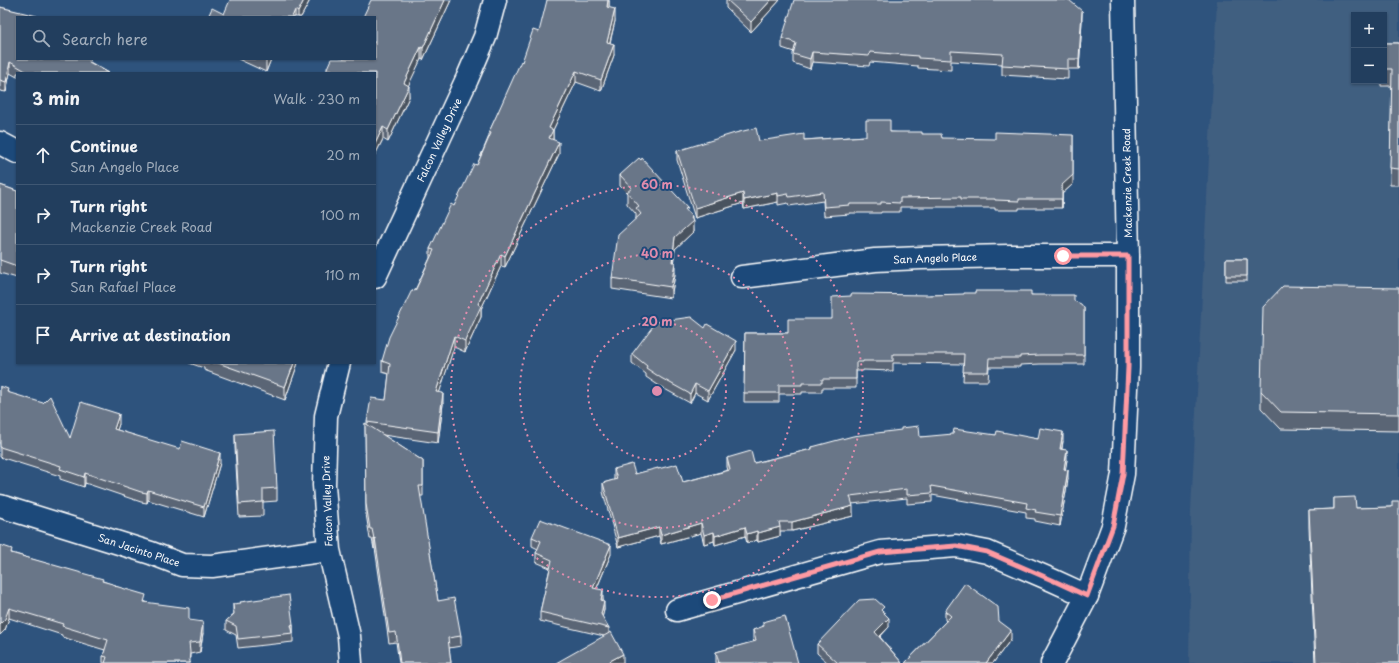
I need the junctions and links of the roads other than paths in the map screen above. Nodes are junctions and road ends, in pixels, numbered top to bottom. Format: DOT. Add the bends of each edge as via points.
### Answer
graph roads {
  1 [pos="496,0"];
  2 [pos="1124,0"];
  3 [pos="0,143"];
  4 [pos="16,151"];
  5 [pos="1128,256"];
  6 [pos="376,275"];
  7 [pos="742,277"];
  8 [pos="339,364"];
  9 [pos="0,506"];
  10 [pos="329,550"];
  11 [pos="1087,596"];
  12 [pos="677,610"];
  13 [pos="351,663"];
  14 [pos="1052,663"];
  1 -- 6 [label="street, Falcon Valley Drive" via="485,37 467,79"];
  2 -- 5 [label="street, Mackenzie Creek Road"];
  3 -- 4 [label="street"];
  5 -- 7 [label="street, San Angelo Place" via="875,260"];
  5 -- 11 [label="street, Mackenzie Creek Road" via="1128,367 1123,474 1113,526"];
  8 -- 10 [label="street, Falcon Valley Drive" via="326,416 324,485"];
  9 -- 10 [label="street, San Jacinto Place" via="150,552 182,565 212,566"];
  10 -- 13 [label="street, Falcon Valley Drive" via="349,636"];
  11 -- 12 [label="street" via="987,552 956,546 880,552"];
  11 -- 14 [label="street, Mackenzie Creek Road"];
}
